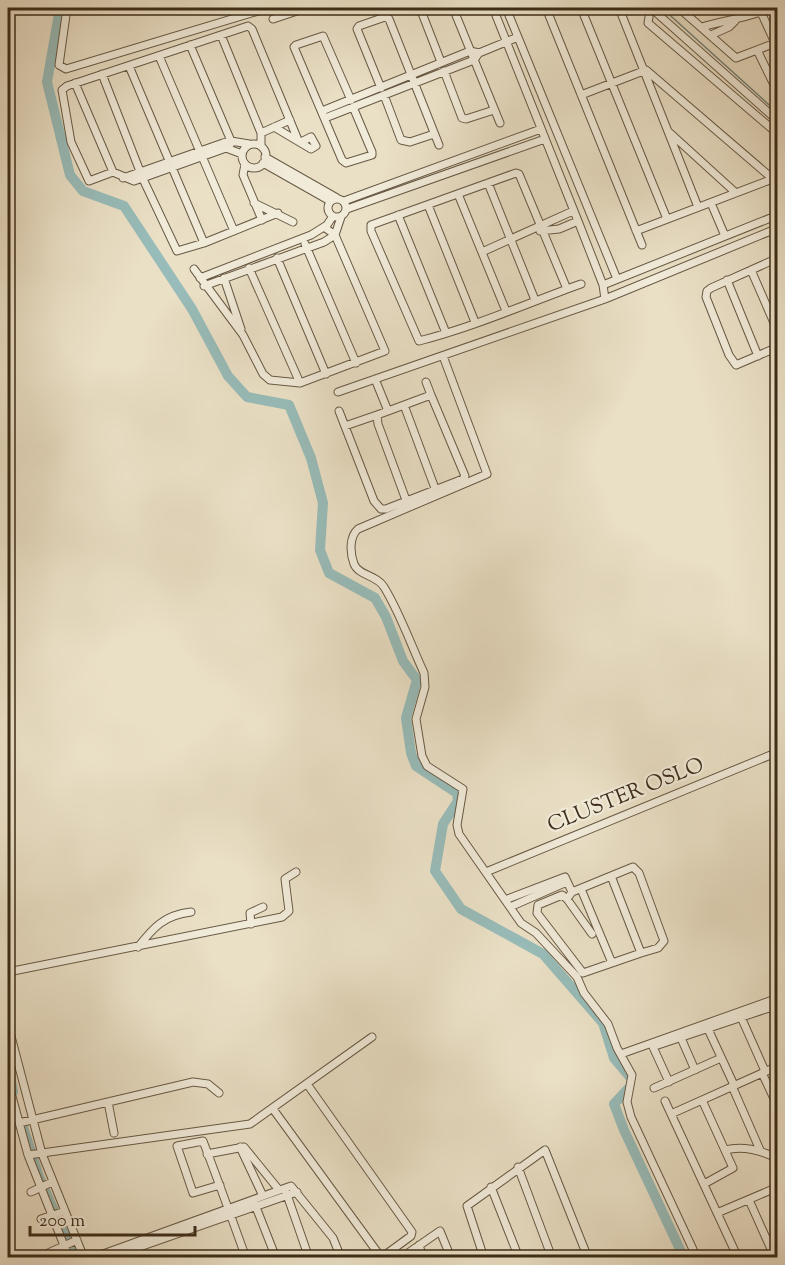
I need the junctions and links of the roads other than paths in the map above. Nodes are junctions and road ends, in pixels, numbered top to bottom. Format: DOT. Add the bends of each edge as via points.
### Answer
graph roads {
  1 [pos="67,8"];
  2 [pos="268,8"];
  3 [pos="306,8"];
  4 [pos="382,8"];
  5 [pos="420,8"];
  6 [pos="453,8"];
  7 [pos="493,8"];
  8 [pos="506,8"];
  9 [pos="546,8"];
  10 [pos="581,8"];
  11 [pos="618,8"];
  12 [pos="651,8"];
  13 [pos="679,8"];
  14 [pos="760,10"];
  15 [pos="385,16"];
  16 [pos="649,17"];
  17 [pos="273,19"];
  18 [pos="735,21"];
  19 [pos="702,27"];
  20 [pos="221,35"];
  21 [pos="711,35"];
  22 [pos="518,37"];
  23 [pos="507,42"];
  24 [pos="776,42"];
  25 [pos="190,45"];
  26 [pos="757,50"];
  27 [pos="470,51"];
  28 [pos="479,53"];
  29 [pos="159,56"];
  30 [pos="474,60"];
  31 [pos="441,62"];
  32 [pos="129,66"];
  33 [pos="643,69"];
  34 [pos="444,71"];
  35 [pos="102,74"];
  36 [pos="412,80"];
  37 [pos="611,82"];
  38 [pos="75,83"];
  39 [pos="382,92"];
  40 [pos="777,93"];
  41 [pos="581,94"];
  42 [pos="352,104"];
  43 [pos="494,110"];
  44 [pos="324,115"];
  45 [pos="290,120"];
  46 [pos="777,120"];
  47 [pos="500,123"];
  48 [pos="274,128"];
  49 [pos="541,129"];
  50 [pos="668,131"];
  51 [pos="261,133"];
  52 [pos="434,134"];
  53 [pos="777,134"];
  54 [pos="545,139"];
  55 [pos="230,144"];
  56 [pos="249,144"];
  57 [pos="439,145"];
  58 [pos="261,146"];
  59 [pos="242,154"];
  60 [pos="200,155"];
  61 [pos="264,160"];
  62 [pos="245,164"];
  63 [pos="170,166"];
  64 [pos="112,172"];
  65 [pos="142,176"];
  66 [pos="775,178"];
  67 [pos="488,183"];
  68 [pos="736,193"];
  69 [pos="458,194"];
  70 [pos="337,200"];
  71 [pos="254,203"];
  72 [pos="711,203"];
  73 [pos="428,205"];
  74 [pos="698,207"];
  75 [pos="347,209"];
  76 [pos="278,213"];
  77 [pos="589,213"];
  78 [pos="398,215"];
  79 [pos="777,215"];
  80 [pos="337,216"];
  81 [pos="558,217"];
  82 [pos="576,217"];
  83 [pos="667,219"];
  84 [pos="262,220"];
  85 [pos="293,222"];
  86 [pos="324,227"];
  87 [pos="562,227"];
  88 [pos="543,228"];
  89 [pos="777,228"];
  90 [pos="234,231"];
  91 [pos="636,231"];
  92 [pos="335,235"];
  93 [pos="724,236"];
  94 [pos="303,237"];
  95 [pos="511,239"];
  96 [pos="204,243"];
  97 [pos="642,245"];
  98 [pos="307,247"];
  99 [pos="482,252"];
  100 [pos="258,255"];
  101 [pos="277,258"];
  102 [pos="776,261"];
  103 [pos="262,263"];
  104 [pos="231,266"];
  105 [pos="249,268"];
  106 [pos="194,269"];
  107 [pos="751,270"];
  108 [pos="234,274"];
  109 [pos="200,278"];
  110 [pos="224,278"];
  111 [pos="617,279"];
  112 [pos="727,280"];
  113 [pos="581,284"];
  114 [pos="603,285"];
  115 [pos="204,286"];
  116 [pos="567,289"];
  117 [pos="605,299"];
  118 [pos="535,300"];
  119 [pos="506,311"];
  120 [pos="475,322"];
  121 [pos="777,332"];
  122 [pos="446,333"];
  123 [pos="243,335"];
  124 [pos="777,347"];
  125 [pos="442,356"];
  126 [pos="758,356"];
  127 [pos="356,363"];
  128 [pos="326,374"];
  129 [pos="375,380"];
  130 [pos="426,382"];
  131 [pos="300,383"];
  132 [pos="338,392"];
  133 [pos="431,395"];
  134 [pos="404,405"];
  135 [pos="339,411"];
  136 [pos="388,411"];
  137 [pos="376,415"];
  138 [pos="345,426"];
  139 [pos="436,491"];
  140 [pos="406,500"];
  141 [pos="777,752"];
  142 [pos="296,872"];
  143 [pos="486,872"];
  144 [pos="611,876"];
  145 [pos="581,889"];
  146 [pos="572,892"];
  147 [pos="567,899"];
  148 [pos="508,903"];
  149 [pos="263,907"];
  150 [pos="191,912"];
  151 [pos="250,924"];
  152 [pos="592,934"];
  153 [pos="138,948"];
  154 [pos="641,953"];
  155 [pos="612,963"];
  156 [pos="8,972"];
  157 [pos="777,998"];
  158 [pos="775,1006"];
  159 [pos="741,1017"];
  160 [pos="777,1019"];
  161 [pos="8,1025"];
  162 [pos="708,1029"];
  163 [pos="372,1037"];
  164 [pos="681,1038"];
  165 [pos="9,1050"];
  166 [pos="621,1054"];
  167 [pos="721,1058"];
  168 [pos="777,1066"];
  169 [pos="695,1070"];
  170 [pos="764,1072"];
  171 [pos="669,1082"];
  172 [pos="307,1084"];
  173 [pos="733,1086"];
  174 [pos="14,1087"];
  175 [pos="654,1088"];
  176 [pos="219,1093"];
  177 [pos="702,1100"];
  178 [pos="665,1101"];
  179 [pos="108,1102"];
  180 [pos="777,1107"];
  181 [pos="273,1109"];
  182 [pos="21,1110"];
  183 [pos="671,1114"];
  184 [pos="24,1122"];
  185 [pos="114,1133"];
  186 [pos="29,1136"];
  187 [pos="240,1147"];
  188 [pos="725,1150"];
  189 [pos="760,1150"];
  190 [pos="207,1154"];
  191 [pos="34,1155"];
  192 [pos="777,1159"];
  193 [pos="518,1167"];
  194 [pos="46,1185"];
  195 [pos="220,1185"];
  196 [pos="704,1185"];
  197 [pos="491,1187"];
  198 [pos="777,1187"];
  199 [pos="283,1191"];
  200 [pos="31,1192"];
  201 [pos="263,1196"];
  202 [pos="749,1200"];
  203 [pos="255,1203"];
  204 [pos="230,1212"];
  205 [pos="59,1213"];
  206 [pos="717,1213"];
  207 [pos="41,1219"];
  208 [pos="71,1243"];
  209 [pos="418,1245"];
  210 [pos="105,1256"];
  211 [pos="37,1257"];
  212 [pos="69,1257"];
  213 [pos="84,1257"];
  214 [pos="246,1257"];
  215 [pos="276,1257"];
  216 [pos="309,1257"];
  217 [pos="341,1257"];
  218 [pos="400,1257"];
  219 [pos="423,1257"];
  220 [pos="451,1257"];
  221 [pos="484,1257"];
  222 [pos="519,1257"];
  223 [pos="552,1257"];
  224 [pos="588,1257"];
  225 [pos="697,1257"];
  226 [pos="738,1257"];
  227 [pos="775,1257"];
  1 -- 2 [label="street" via="59,65 66,69"];
  3 -- 17 [label="street"];
  4 -- 15 [label="street"];
  5 -- 31 [label="street"];
  6 -- 27 [label="street"];
  7 -- 23 [label="street"];
  8 -- 22 [label="street"];
  9 -- 41 [label="street"];
  10 -- 37 [label="street"];
  11 -- 33 [label="street"];
  12 -- 46 [label="street"];
  13 -- 19 [label="street"];
  14 -- 18 [label="street"];
  14 -- 24 [label="street"];
  15 -- 36 [label="street"];
  15 -- 39 [label="street" via="357,29"];
  16 -- 53 [label="street" via="648,23"];
  18 -- 19 [label="street"];
  18 -- 21 [label="street"];
  19 -- 21 [label="street"];
  20 -- 25 [label="street"];
  20 -- 45 [label="street" via="250,27"];
  20 -- 51 [label="street"];
  21 -- 26 [label="street" via="736,58"];
  22 -- 23 [label="street"];
  22 -- 77 [label="street"];
  23 -- 28 [label="street"];
  23 -- 49 [label="street"];
  24 -- 26 [label="street"];
  25 -- 29 [label="street"];
  25 -- 55 [label="street"];
  26 -- 40 [label="street"];
  27 -- 28 [label="street"];
  27 -- 30 [label="street"];
  27 -- 31 [label="street"];
  28 -- 30 [label="street"];
  29 -- 32 [label="street"];
  29 -- 60 [label="street"];
  30 -- 34 [label="street"];
  30 -- 43 [label="street"];
  31 -- 36 [label="street"];
  32 -- 35 [label="street"];
  32 -- 63 [label="street"];
  33 -- 37 [label="street"];
  33 -- 50 [label="street"];
  33 -- 66 [label="street"];
  34 -- 36 [label="street"];
  34 -- 43 [label="street" via="462,118"];
  35 -- 38 [label="street"];
  35 -- 65 [label="street"];
  36 -- 39 [label="street"];
  36 -- 52 [label="street"];
  37 -- 41 [label="street"];
  37 -- 83 [label="street"];
  38 -- 64 [label="street"];
  38 -- 64 [label="street" via="61,92 72,146 87,180"];
  39 -- 42 [label="street"];
  39 -- 52 [label="street" via="401,140 410,142"];
  41 -- 91 [label="street"];
  42 -- 44 [label="street"];
  42 -- 44 [label="street" via="372,155 343,162"];
  42 -- 44 [label="street" via="323,36 296,45"];
  43 -- 47 [label="street"];
  45 -- 48 [label="street"];
  45 -- 48 [label="street" via="300,141"];
  48 -- 51 [label="street"];
  49 -- 54 [label="street"];
  49 -- 70 [label="street"];
  50 -- 68 [label="street"];
  50 -- 74 [label="street"];
  51 -- 58 [label="street"];
  52 -- 57 [label="street"];
  54 -- 75 [label="street"];
  54 -- 82 [label="street"];
  55 -- 56 [label="street"];
  55 -- 59 [label="street"];
  55 -- 60 [label="street"];
  56 -- 58 [label="street"];
  56 -- 59 [label="street"];
  58 -- 61 [label="street"];
  59 -- 62 [label="street"];
  60 -- 63 [label="street"];
  60 -- 90 [label="street"];
  61 -- 62 [label="street" via="257,167"];
  61 -- 70 [label="street"];
  62 -- 71 [label="street" via="243,175"];
  63 -- 65 [label="street"];
  63 -- 96 [label="street"];
  64 -- 65 [label="street" via="134,182"];
  65 -- 96 [label="street" via="177,251"];
  66 -- 68 [label="street"];
  67 -- 69 [label="street"];
  67 -- 88 [label="street" via="519,174"];
  67 -- 95 [label="street"];
  68 -- 72 [label="street"];
  69 -- 73 [label="street"];
  69 -- 99 [label="street"];
  70 -- 75 [label="street"];
  70 -- 80 [label="street" via="328,209"];
  71 -- 76 [label="street"];
  71 -- 84 [label="street"];
  72 -- 74 [label="street"];
  72 -- 93 [label="street"];
  73 -- 78 [label="street"];
  73 -- 120 [label="street"];
  74 -- 83 [label="street"];
  75 -- 80 [label="street"];
  76 -- 84 [label="street"];
  76 -- 85 [label="street"];
  77 -- 82 [label="street"];
  77 -- 111 [label="street"];
  78 -- 122 [label="street"];
  78 -- 122 [label="street" via="374,224 371,231 417,339"];
  79 -- 93 [label="street"];
  80 -- 86 [label="street"];
  80 -- 92 [label="street"];
  81 -- 82 [label="street"];
  81 -- 87 [label="street"];
  81 -- 88 [label="street"];
  82 -- 87 [label="street"];
  82 -- 114 [label="street"];
  83 -- 91 [label="street"];
  84 -- 90 [label="street"];
  86 -- 92 [label="street"];
  86 -- 94 [label="street"];
  87 -- 88 [label="street"];
  88 -- 95 [label="street"];
  88 -- 116 [label="street"];
  89 -- 117 [label="street"];
  90 -- 96 [label="street"];
  91 -- 97 [label="street"];
  92 -- 98 [label="street"];
  92 -- 127 [label="street" via="385,349 383,354"];
  93 -- 111 [label="street"];
  94 -- 98 [label="street"];
  94 -- 100 [label="street"];
  95 -- 99 [label="street"];
  95 -- 118 [label="street"];
  98 -- 101 [label="street"];
  98 -- 127 [label="street"];
  99 -- 119 [label="street"];
  100 -- 103 [label="street"];
  100 -- 104 [label="street"];
  101 -- 103 [label="street"];
  101 -- 128 [label="street"];
  102 -- 107 [label="street"];
  103 -- 105 [label="street"];
  104 -- 108 [label="street"];
  104 -- 109 [label="street"];
  105 -- 108 [label="street"];
  105 -- 131 [label="street"];
  106 -- 109 [label="street"];
  107 -- 112 [label="street"];
  107 -- 121 [label="street"];
  108 -- 110 [label="street"];
  109 -- 115 [label="street"];
  110 -- 115 [label="street"];
  110 -- 123 [label="street"];
  111 -- 114 [label="street"];
  112 -- 126 [label="street"];
  112 -- 126 [label="street" via="707,291 706,297 729,355 736,365"];
  113 -- 116 [label="street"];
  114 -- 117 [label="street"];
  115 -- 123 [label="street"];
  116 -- 118 [label="street"];
  117 -- 125 [label="street"];
  118 -- 119 [label="street"];
  119 -- 120 [label="street"];
  120 -- 122 [label="street"];
  123 -- 131 [label="street" via="266,378"];
  124 -- 126 [label="street"];
  125 -- 129 [label="street"];
  125 -- 143 [label="street" via="487,474 358,529 351,543 355,566 383,586 424,673 425,687 416,720 422,756 427,766 463,789 457,830"];
  127 -- 128 [label="street"];
  128 -- 131 [label="street"];
  129 -- 132 [label="street"];
  129 -- 136 [label="street"];
  130 -- 133 [label="street"];
  133 -- 134 [label="street"];
  133 -- 139 [label="street" via="465,476"];
  134 -- 136 [label="street"];
  134 -- 139 [label="street"];
  135 -- 138 [label="street"];
  136 -- 137 [label="street"];
  137 -- 138 [label="street"];
  137 -- 140 [label="street"];
  138 -- 140 [label="street" via="378,507 386,509"];
  139 -- 140 [label="street"];
  141 -- 143 [label="street, CLUSTER OSLO"];
  142 -- 151 [label="street" via="285,879 287,914"];
  143 -- 148 [label="street"];
  144 -- 145 [label="street"];
  144 -- 154 [label="street"];
  144 -- 154 [label="street" via="633,867 639,873 664,941 658,948"];
  145 -- 146 [label="street"];
  145 -- 155 [label="street"];
  146 -- 147 [label="street"];
  146 -- 148 [label="street" via="566,879"];
  147 -- 152 [label="street"];
  147 -- 155 [label="street" via="562,895 538,905 537,912 583,973"];
  148 -- 166 [label="street" via="521,923 536,933 577,977 608,1024"];
  149 -- 151 [label="street" via="250,913"];
  150 -- 153 [label="street" via="165,918"];
  151 -- 153 [label="street"];
  153 -- 156 [label="street"];
  154 -- 155 [label="street"];
  157 -- 166 [label="street"];
  158 -- 159 [label="street"];
  158 -- 160 [label="street"];
  159 -- 162 [label="street"];
  159 -- 170 [label="street"];
  161 -- 165 [label="street"];
  162 -- 164 [label="street"];
  162 -- 167 [label="street"];
  163 -- 172 [label="street"];
  164 -- 169 [label="street"];
  164 -- 171 [label="street" via="649,1048"];
  165 -- 174 [label="street"];
  166 -- 225 [label="street" via="632,1075 627,1102 631,1117"];
  167 -- 169 [label="street"];
  167 -- 173 [label="street"];
  168 -- 170 [label="street"];
  169 -- 171 [label="street"];
  170 -- 173 [label="street"];
  170 -- 180 [label="street"];
  171 -- 175 [label="street"];
  172 -- 181 [label="street"];
  172 -- 181 [label="street" via="412,1232 411,1236 385,1255 378,1253"];
  173 -- 177 [label="street"];
  173 -- 189 [label="street"];
  174 -- 182 [label="street"];
  174 -- 182 [label="street"];
  176 -- 179 [label="street" via="208,1084 196,1082"];
  177 -- 183 [label="street"];
  177 -- 188 [label="street"];
  178 -- 183 [label="street"];
  179 -- 184 [label="street"];
  179 -- 185 [label="street"];
  181 -- 191 [label="street" via="250,1124"];
  182 -- 184 [label="street"];
  182 -- 184 [label="street"];
  183 -- 196 [label="street"];
  184 -- 186 [label="street"];
  184 -- 186 [label="street"];
  186 -- 191 [label="street"];
  186 -- 191 [label="street"];
  187 -- 190 [label="street"];
  187 -- 199 [label="street" via="247,1149"];
  187 -- 201 [label="street"];
  188 -- 189 [label="street"];
  188 -- 196 [label="street" via="733,1169"];
  189 -- 192 [label="street"];
  190 -- 195 [label="street"];
  190 -- 195 [label="street" via="201,1140 177,1147 193,1193"];
  191 -- 194 [label="street"];
  191 -- 194 [label="street"];
  193 -- 197 [label="street"];
  193 -- 223 [label="street"];
  193 -- 224 [label="street" via="547,1151"];
  194 -- 200 [label="street"];
  194 -- 205 [label="street"];
  194 -- 205 [label="street"];
  195 -- 204 [label="street"];
  196 -- 206 [label="street"];
  197 -- 221 [label="street" via="466,1208"];
  197 -- 222 [label="street"];
  198 -- 202 [label="street"];
  199 -- 201 [label="street"];
  199 -- 203 [label="street"];
  199 -- 216 [label="street"];
  199 -- 217 [label="street" via="297,1192 333,1238"];
  201 -- 203 [label="street"];
  202 -- 206 [label="street"];
  202 -- 227 [label="street"];
  203 -- 204 [label="street"];
  203 -- 215 [label="street"];
  204 -- 210 [label="street"];
  204 -- 214 [label="street"];
  205 -- 207 [label="street"];
  205 -- 208 [label="street"];
  205 -- 208 [label="street"];
  206 -- 226 [label="street"];
  208 -- 211 [label="street"];
  208 -- 212 [label="street"];
  208 -- 213 [label="street"];
  209 -- 218 [label="street"];
  209 -- 219 [label="street"];
  209 -- 220 [label="street" via="440,1231"];
  210 -- 213 [label="street"];
}
